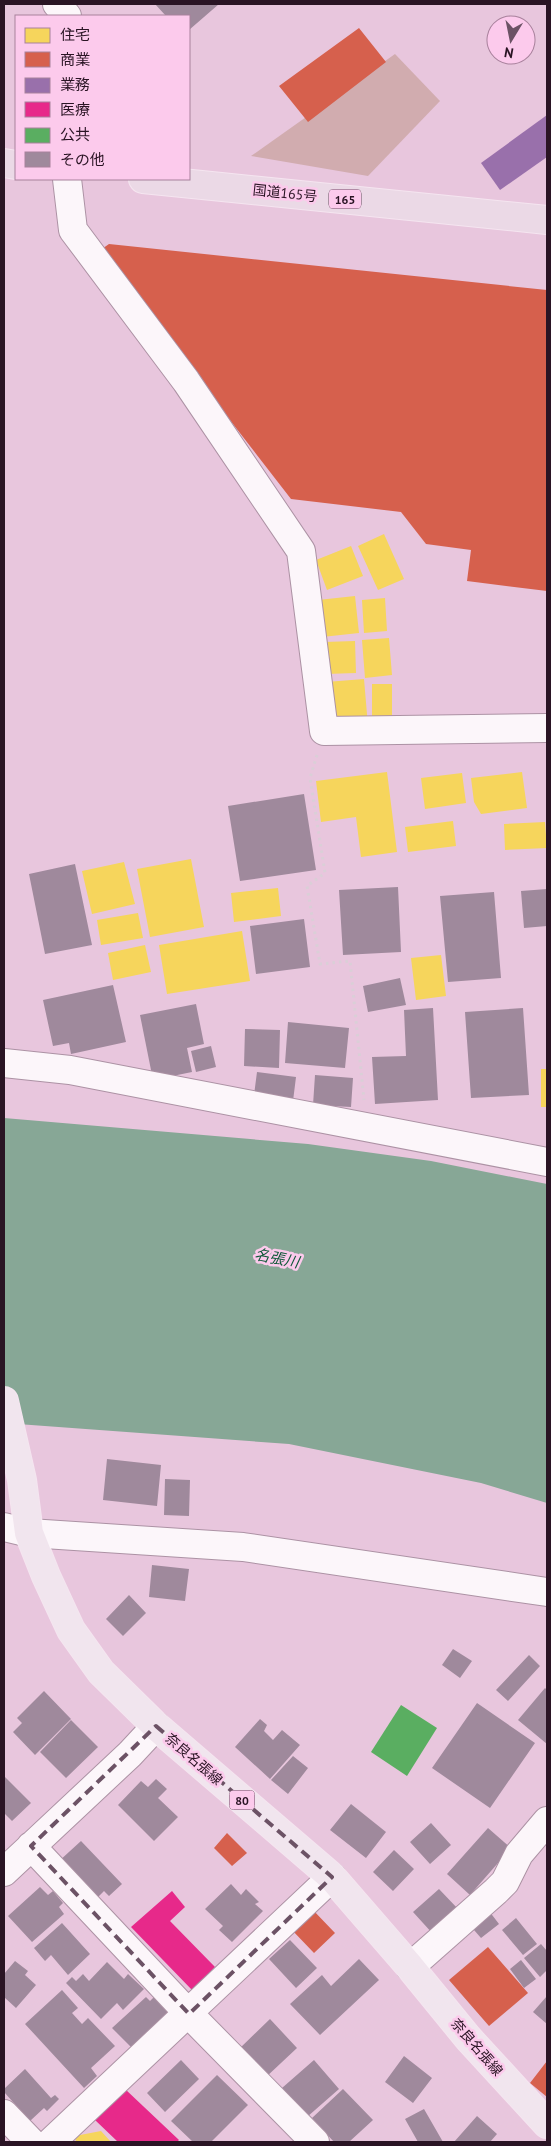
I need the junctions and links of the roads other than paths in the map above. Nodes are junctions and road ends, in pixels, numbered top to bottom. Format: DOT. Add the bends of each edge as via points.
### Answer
graph roads {
  1 [pos="57,4"];
  2 [pos="66,15"];
  3 [pos="67,180"];
  4 [pos="153,180"];
  5 [pos="547,220"];
  6 [pos="547,728"];
  7 [pos="4,1062"];
  8 [pos="547,1162"];
  9 [pos="4,1401"];
  10 [pos="16,1530"];
  11 [pos="547,1592"];
  12 [pos="156,1726"];
  13 [pos="547,1821"];
  14 [pos="31,1846"];
  15 [pos="4,1872"];
  16 [pos="332,1877"];
  17 [pos="410,1967"];
  18 [pos="189,2014"];
  19 [pos="4,2114"];
  20 [pos="547,2124"];
  21 [pos="31,2142"];
  22 [pos="51,2142"];
  23 [pos="315,2142"];
  1 -- 2 [label="street"];
  3 -- 6 [label="street" via="73,230 186,381 301,552 324,731"];
  4 -- 5 [label="highway, 国道165号 / 165"];
  7 -- 8 [label="street" via="70,1070"];
  9 -- 10 [label="main road, 奈良名張線 / 80" via="22,1480"];
  10 -- 11 [label="street" via="243,1547"];
  10 -- 12 [label="main road, 奈良名張線 / 80" via="46,1576 70,1630 101,1672"];
  12 -- 14 [label="street"];
  12 -- 16 [label="main road, 奈良名張線 / 80"];
  13 -- 17 [label="street" via="519,1854 505,1882"];
  14 -- 15 [label="street"];
  14 -- 18 [label="street"];
  16 -- 17 [label="main road, 奈良名張線 / 80"];
  16 -- 18 [label="street"];
  17 -- 20 [label="main road, 奈良名張線 / 80" via="468,2038"];
  18 -- 22 [label="street"];
  18 -- 23 [label="street"];
  19 -- 21 [label="street"];
}
